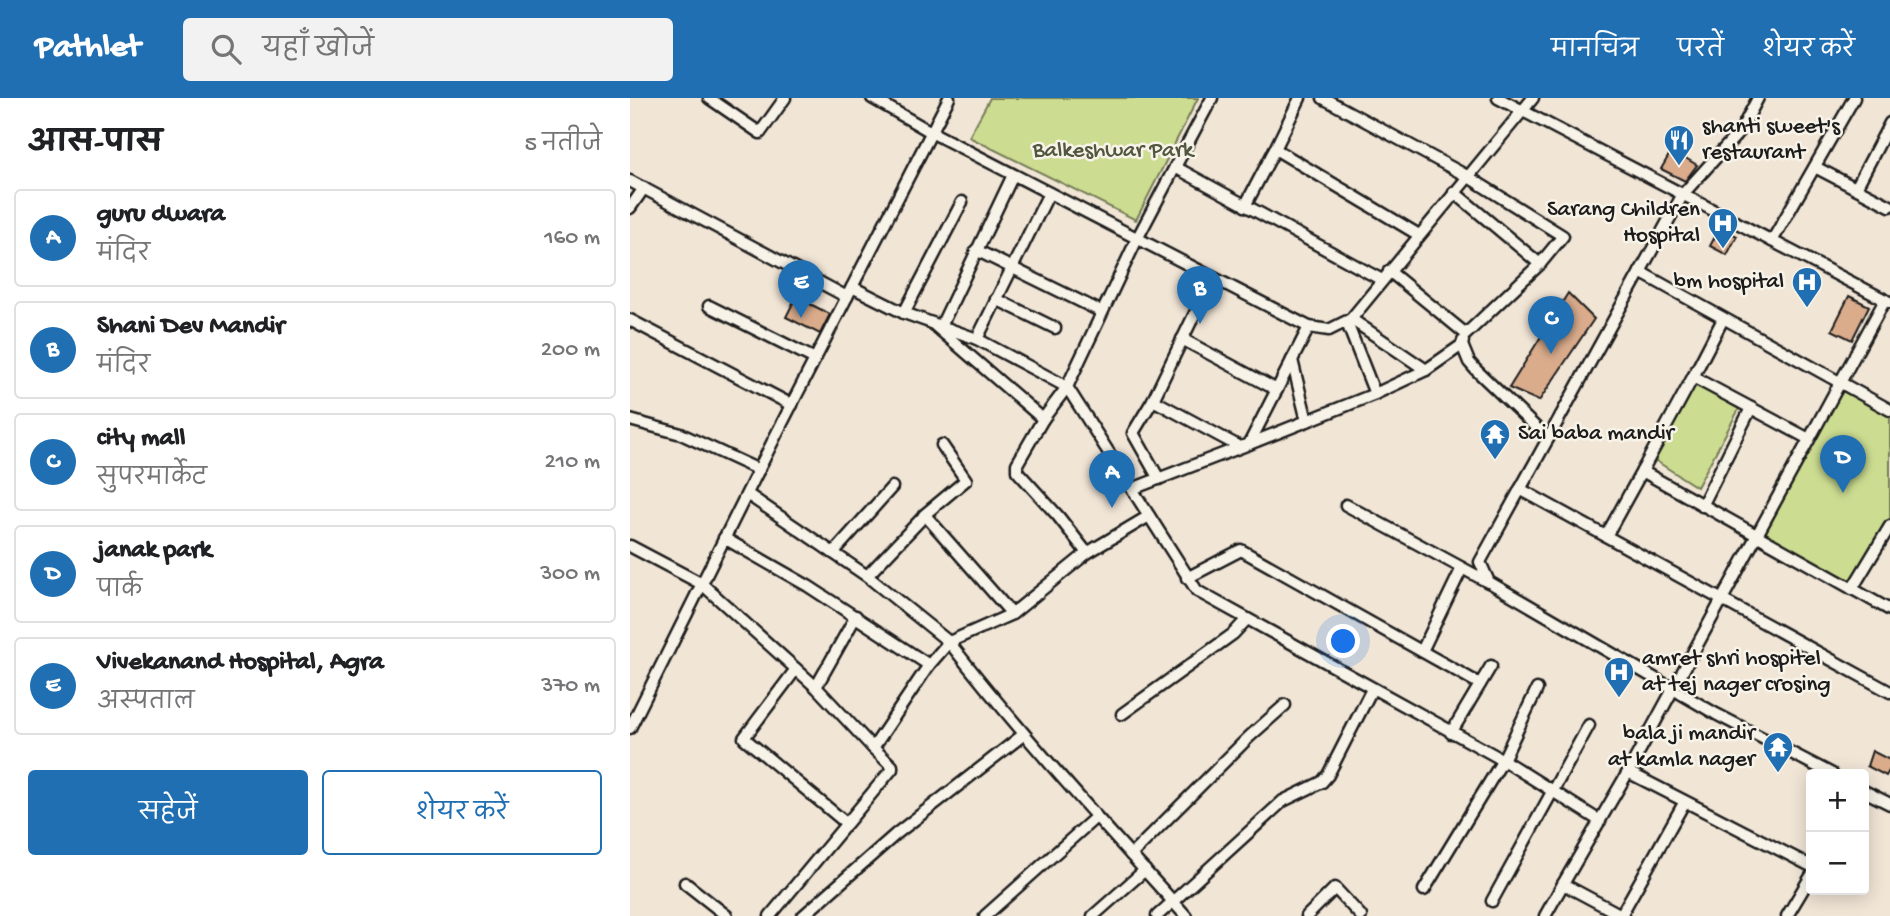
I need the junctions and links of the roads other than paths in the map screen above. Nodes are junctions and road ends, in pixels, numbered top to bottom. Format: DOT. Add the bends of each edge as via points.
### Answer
graph roads {
  1 [pos="709,98"];
  2 [pos="785,98"];
  3 [pos="872,98"];
  4 [pos="949,98"];
  5 [pos="1212,98"];
  6 [pos="1300,98"];
  7 [pos="1323,98"];
  8 [pos="1499,98"];
  9 [pos="1533,98"];
  10 [pos="1758,98"];
  11 [pos="1854,98"];
  12 [pos="1521,111"];
  13 [pos="1890,123"];
  14 [pos="931,132"];
  15 [pos="1275,149"];
  16 [pos="1175,167"];
  17 [pos="1815,167"];
  18 [pos="1013,175"];
  19 [pos="1467,176"];
  20 [pos="630,181"];
  21 [pos="644,188"];
  22 [pos="1856,188"];
  23 [pos="1454,192"];
  24 [pos="1049,193"];
  25 [pos="1683,194"];
  26 [pos="962,202"];
  27 [pos="1245,206"];
  28 [pos="1890,206"];
  29 [pos="630,208"];
  30 [pos="1419,235"];
  31 [pos="1137,239"];
  32 [pos="1772,241"];
  33 [pos="976,250"];
  34 [pos="1539,264"];
  35 [pos="1012,267"];
  36 [pos="1389,271"];
  37 [pos="1640,272"];
  38 [pos="1212,278"];
  39 [pos="1382,280"];
  40 [pos="852,287"];
  41 [pos="847,297"];
  42 [pos="996,299"];
  43 [pos="1887,301"];
  44 [pos="709,306"];
  45 [pos="1102,312"];
  46 [pos="904,313"];
  47 [pos="1723,318"];
  48 [pos="630,320"];
  49 [pos="1349,321"];
  50 [pos="936,325"];
  51 [pos="1309,327"];
  52 [pos="1055,328"];
  53 [pos="1466,334"];
  54 [pos="977,339"];
  55 [pos="1182,339"];
  56 [pos="1462,345"];
  57 [pos="815,359"];
  58 [pos="1292,360"];
  59 [pos="1426,370"];
  60 [pos="1693,377"];
  61 [pos="1839,384"];
  62 [pos="1067,387"];
  63 [pos="1276,390"];
  64 [pos="1375,394"];
  65 [pos="1153,400"];
  66 [pos="792,405"];
  67 [pos="1751,408"];
  68 [pos="1890,410"];
  69 [pos="1043,419"];
  70 [pos="633,420"];
  71 [pos="1307,421"];
  72 [pos="630,431"];
  73 [pos="1548,439"];
  74 [pos="1809,439"];
  75 [pos="942,445"];
  76 [pos="1244,446"];
  77 [pos="759,470"];
  78 [pos="1642,471"];
  79 [pos="1159,479"];
  80 [pos="892,487"];
  81 [pos="1132,489"];
  82 [pos="1520,489"];
  83 [pos="747,495"];
  84 [pos="1346,505"];
  85 [pos="1702,506"];
  86 [pos="924,516"];
  87 [pos="1149,516"];
  88 [pos="1890,526"];
  89 [pos="1606,536"];
  90 [pos="1756,536"];
  91 [pos="724,538"];
  92 [pos="1886,543"];
  93 [pos="630,546"];
  94 [pos="834,553"];
  95 [pos="1087,554"];
  96 [pos="1462,568"];
  97 [pos="867,576"];
  98 [pos="1188,578"];
  99 [pos="1489,582"];
  100 [pos="702,583"];
  101 [pos="1852,589"];
  102 [pos="1722,599"];
  103 [pos="1890,610"];
  104 [pos="1012,614"];
  105 [pos="856,616"];
  106 [pos="1247,619"];
  107 [pos="949,642"];
  108 [pos="1422,651"];
  109 [pos="929,665"];
  110 [pos="1491,666"];
  111 [pos="796,668"];
  112 [pos="1480,684"];
  113 [pos="816,687"];
  114 [pos="1673,688"];
  115 [pos="1372,689"];
  116 [pos="1537,689"];
  117 [pos="1890,692"];
  118 [pos="1285,705"];
  119 [pos="1122,714"];
  120 [pos="1589,724"];
  121 [pos="630,728"];
  122 [pos="1451,733"];
  123 [pos="1023,735"];
  124 [pos="873,748"];
  125 [pos="1503,760"];
  126 [pos="1822,769"];
  127 [pos="1628,772"];
  128 [pos="1553,793"];
  129 [pos="1869,794"];
  130 [pos="1684,803"];
  131 [pos="1890,804"];
  132 [pos="1096,817"];
  133 [pos="1600,821"];
  134 [pos="846,823"];
  135 [pos="1131,855"];
  136 [pos="1806,864"];
  137 [pos="1145,870"];
  138 [pos="685,883"];
  139 [pos="1563,884"];
  140 [pos="1806,884"];
  141 [pos="1424,890"];
  142 [pos="1492,901"];
  143 [pos="1173,902"];
  144 [pos="1311,915"];
  145 [pos="727,916"];
  146 [pos="770,916"];
  147 [pos="803,916"];
  148 [pos="985,916"];
  149 [pos="1093,916"];
  150 [pos="1157,916"];
  151 [pos="1186,916"];
  152 [pos="1361,916"];
  153 [pos="1545,916"];
  154 [pos="1622,916"];
  155 [pos="1787,916"];
  1 -- 2 [label="street" via="761,133"];
  3 -- 14 [label="street"];
  4 -- 14 [label="street"];
  5 -- 16 [label="street"];
  6 -- 15 [label="street"];
  7 -- 19 [label="street"];
  8 -- 12 [label="street"];
  9 -- 12 [label="street"];
  10 -- 25 [label="street" via="1741,130"];
  11 -- 17 [label="street"];
  12 -- 19 [label="street"];
  12 -- 25 [label="street"];
  13 -- 22 [label="street"];
  14 -- 18 [label="street"];
  14 -- 40 [label="street"];
  15 -- 27 [label="street"];
  15 -- 30 [label="street"];
  16 -- 27 [label="street"];
  16 -- 31 [label="street"];
  17 -- 22 [label="street"];
  17 -- 32 [label="street"];
  18 -- 24 [label="street"];
  18 -- 33 [label="street"];
  19 -- 23 [label="street"];
  19 -- 34 [label="street" via="1563,236"];
  20 -- 21 [label="street"];
  21 -- 29 [label="street"];
  21 -- 41 [label="street"];
  22 -- 28 [label="street"];
  23 -- 30 [label="street"];
  23 -- 34 [label="street"];
  24 -- 31 [label="street"];
  24 -- 35 [label="street"];
  25 -- 32 [label="street"];
  25 -- 37 [label="street"];
  26 -- 46 [label="street"];
  27 -- 39 [label="street"];
  30 -- 36 [label="street"];
  31 -- 38 [label="street"];
  31 -- 45 [label="street"];
  32 -- 43 [label="street"];
  33 -- 35 [label="street"];
  33 -- 50 [label="street"];
  34 -- 53 [label="street"];
  35 -- 42 [label="street"];
  35 -- 45 [label="street"];
  36 -- 39 [label="street"];
  36 -- 53 [label="street"];
  37 -- 47 [label="street"];
  37 -- 73 [label="street"];
  38 -- 51 [label="street"];
  38 -- 55 [label="street"];
  39 -- 49 [label="street"];
  40 -- 41 [label="street"];
  40 -- 46 [label="street"];
  41 -- 57 [label="street"];
  42 -- 52 [label="street"];
  42 -- 54 [label="street"];
  43 -- 61 [label="street"];
  44 -- 57 [label="street"];
  45 -- 62 [label="street"];
  46 -- 50 [label="street"];
  47 -- 60 [label="street"];
  47 -- 61 [label="street"];
  48 -- 66 [label="street"];
  49 -- 51 [label="street" via="1329,330"];
  49 -- 59 [label="street"];
  49 -- 64 [label="street"];
  50 -- 54 [label="street"];
  50 -- 69 [label="street"];
  51 -- 58 [label="street"];
  53 -- 56 [label="street"];
  54 -- 62 [label="street"];
  55 -- 63 [label="street"];
  55 -- 65 [label="street"];
  56 -- 59 [label="street"];
  56 -- 73 [label="street" via="1476,370"];
  57 -- 66 [label="street"];
  58 -- 63 [label="street"];
  58 -- 71 [label="street"];
  59 -- 64 [label="street"];
  60 -- 67 [label="street"];
  60 -- 78 [label="street"];
  61 -- 68 [label="street"];
  61 -- 74 [label="street"];
  62 -- 69 [label="street"];
  62 -- 81 [label="street"];
  63 -- 76 [label="street"];
  64 -- 71 [label="street"];
  65 -- 76 [label="street"];
  65 -- 79 [label="street" via="1133,433"];
  66 -- 77 [label="street"];
  67 -- 74 [label="street"];
  67 -- 85 [label="street"];
  69 -- 95 [label="street" via="1017,471"];
  70 -- 72 [label="street"];
  70 -- 77 [label="street" via="681,434"];
  71 -- 76 [label="street"];
  73 -- 82 [label="street"];
  74 -- 90 [label="street"];
  75 -- 86 [label="street" via="966,480"];
  76 -- 79 [label="street"];
  77 -- 83 [label="street"];
  78 -- 85 [label="street"];
  78 -- 89 [label="street"];
  79 -- 81 [label="street"];
  80 -- 94 [label="street"];
  81 -- 87 [label="street"];
  82 -- 89 [label="street"];
  82 -- 99 [label="street" via="1479,562"];
  83 -- 91 [label="street"];
  83 -- 94 [label="street"];
  84 -- 96 [label="street"];
  85 -- 90 [label="street"];
  86 -- 97 [label="street"];
  86 -- 104 [label="street"];
  87 -- 95 [label="street"];
  87 -- 98 [label="street"];
  88 -- 92 [label="street"];
  89 -- 102 [label="street"];
  90 -- 101 [label="street"];
  90 -- 102 [label="street"];
  91 -- 100 [label="street"];
  91 -- 105 [label="street"];
  92 -- 101 [label="street"];
  93 -- 100 [label="street"];
  94 -- 97 [label="street"];
  95 -- 104 [label="street"];
  96 -- 99 [label="street"];
  96 -- 108 [label="street"];
  97 -- 107 [label="street"];
  98 -- 106 [label="street" via="1200,593"];
  98 -- 108 [label="street" via="1241,550"];
  99 -- 114 [label="street"];
  100 -- 111 [label="street"];
  100 -- 121 [label="street"];
  101 -- 103 [label="street"];
  102 -- 114 [label="street"];
  102 -- 117 [label="street"];
  104 -- 107 [label="street"];
  105 -- 109 [label="street"];
  105 -- 113 [label="street"];
  106 -- 115 [label="street"];
  106 -- 119 [label="street"];
  107 -- 109 [label="street"];
  107 -- 123 [label="street"];
  108 -- 112 [label="street"];
  109 -- 124 [label="street"];
  110 -- 112 [label="street"];
  111 -- 113 [label="street"];
  111 -- 134 [label="street" via="744,738"];
  112 -- 122 [label="street"];
  113 -- 124 [label="street"];
  114 -- 126 [label="street"];
  114 -- 127 [label="street"];
  115 -- 122 [label="street"];
  115 -- 143 [label="street" via="1322,782 1283,801"];
  116 -- 125 [label="street"];
  118 -- 135 [label="street"];
  120 -- 128 [label="street"];
  122 -- 125 [label="street"];
  123 -- 132 [label="street"];
  123 -- 147 [label="street" via="896,834"];
  124 -- 134 [label="street" via="892,767"];
  125 -- 128 [label="street"];
  125 -- 141 [label="street"];
  127 -- 130 [label="street"];
  127 -- 133 [label="street"];
  128 -- 133 [label="street"];
  128 -- 142 [label="street"];
  129 -- 131 [label="street"];
  130 -- 136 [label="street"];
  130 -- 154 [label="street"];
  132 -- 135 [label="street"];
  132 -- 148 [label="street"];
  133 -- 139 [label="street"];
  134 -- 146 [label="street"];
  135 -- 137 [label="street"];
  137 -- 143 [label="street"];
  137 -- 149 [label="street"];
  138 -- 145 [label="street"];
  139 -- 153 [label="street"];
  139 -- 154 [label="street"];
  140 -- 155 [label="street"];
  143 -- 150 [label="street"];
  143 -- 151 [label="street"];
  144 -- 152 [label="street" via="1335,888"];
}
